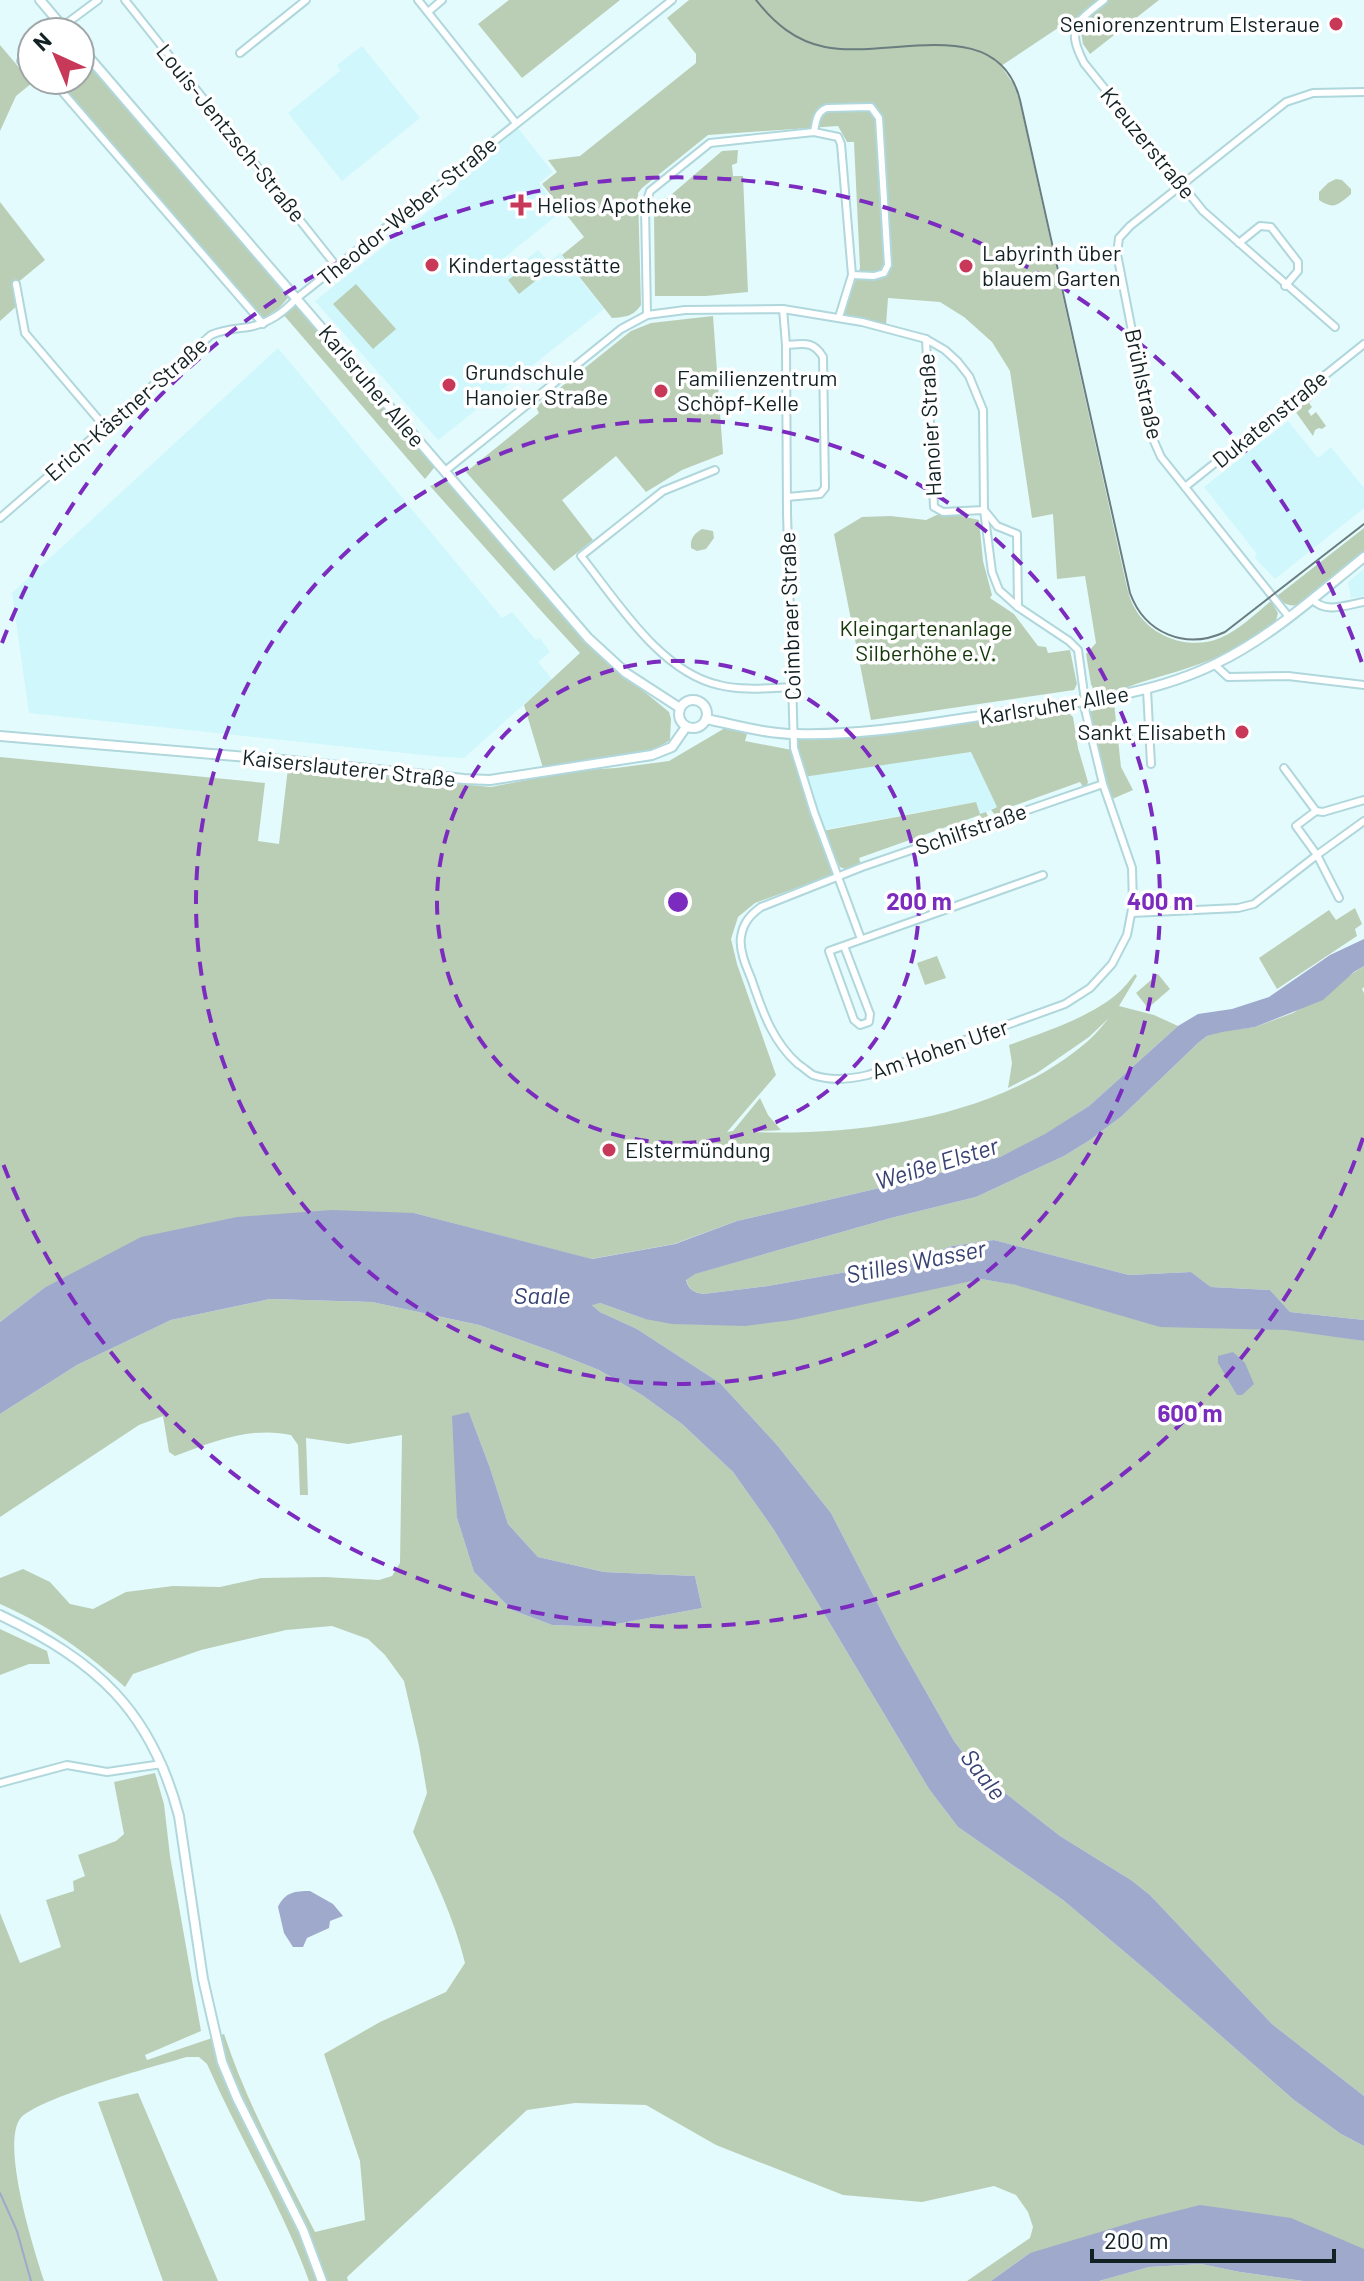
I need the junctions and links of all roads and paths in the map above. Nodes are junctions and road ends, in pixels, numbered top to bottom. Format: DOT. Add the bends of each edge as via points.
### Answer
graph roads {
  1 [pos="98,0"];
  2 [pos="125,0"];
  3 [pos="306,0"];
  4 [pos="418,0"];
  5 [pos="442,0"];
  6 [pos="672,0"];
  7 [pos="1104,0"];
  8 [pos="428,12"];
  9 [pos="79,16"];
  10 [pos="240,53"];
  11 [pos="96,66"];
  12 [pos="1364,92"];
  13 [pos="66,96"];
  14 [pos="516,123"];
  15 [pos="814,132"];
  16 [pos="1182,184"];
  17 [pos="1239,243"];
  18 [pos="337,267"];
  19 [pos="852,275"];
  20 [pos="16,284"];
  21 [pos="1285,286"];
  22 [pos="297,298"];
  23 [pos="783,309"];
  24 [pos="647,315"];
  25 [pos="839,317"];
  26 [pos="263,324"];
  27 [pos="1335,327"];
  28 [pos="926,339"];
  29 [pos="1364,344"];
  30 [pos="786,345"];
  31 [pos="104,426"];
  32 [pos="715,470"];
  33 [pos="445,471"];
  34 [pos="1185,487"];
  35 [pos="787,497"];
  36 [pos="984,510"];
  37 [pos="0,518"];
  38 [pos="1364,557"];
  39 [pos="1312,599"];
  40 [pos="1364,602"];
  41 [pos="1018,607"];
  42 [pos="1289,617"];
  43 [pos="1215,665"];
  44 [pos="1364,685"];
  45 [pos="793,687"];
  46 [pos="1147,690"];
  47 [pos="1084,701"];
  48 [pos="680,708"];
  49 [pos="706,719"];
  50 [pos="686,727"];
  51 [pos="794,734"];
  52 [pos="0,736"];
  53 [pos="1151,764"];
  54 [pos="1284,768"];
  55 [pos="1103,784"];
  56 [pos="1364,800"];
  57 [pos="1316,811"];
  58 [pos="1364,821"];
  59 [pos="1317,855"];
  60 [pos="1043,875"];
  61 [pos="839,878"];
  62 [pos="1339,898"];
  63 [pos="1132,913"];
  64 [pos="861,939"];
  65 [pos="844,946"];
  66 [pos="0,1615"];
  67 [pos="162,1764"];
  68 [pos="0,1783"];
  69 [pos="322,2281"];
  1 -- 9 [label="street"];
  2 -- 18 [label="street, Louis-Jentzsch-Straße"];
  3 -- 10 [label="street"];
  4 -- 8 [label="street"];
  5 -- 8 [label="street"];
  6 -- 14 [label="street, Theodor-Weber-Straße"];
  7 -- 16 [label="street, Kreuzerstraße" via="1083,17 1074,32 1076,46 1084,63"];
  8 -- 14 [label="street"];
  11 -- 22 [label="street, Karlsruher Allee"];
  12 -- 16 [label="street, Brühlstraße" via="1313,93 1286,102"];
  13 -- 26 [label="street"];
  14 -- 18 [label="street, Theodor-Weber-Straße"];
  15 -- 19 [label="street" via="838,137 841,144"];
  15 -- 19 [label="street" via="818,115 827,108 867,106 879,118 888,265 874,276"];
  15 -- 24 [label="street" via="710,143 650,191 645,206"];
  16 -- 17 [label="street, Kreuzerstraße"];
  16 -- 34 [label="street, Brühlstraße" via="1130,226 1119,238 1117,254 1153,439"];
  17 -- 21 [label="street, Kreuzerstraße"];
  17 -- 21 [label="street" via="1260,226 1271,227 1298,262 1298,271"];
  18 -- 22 [label="street, Theodor-Weber-Straße"];
  19 -- 25 [label="street"];
  20 -- 31 [label="street" via="25,333"];
  21 -- 27 [label="street, Kreuzerstraße"];
  22 -- 26 [label="street, Erich-Kästner-Straße"];
  22 -- 33 [label="street, Karlsruher Allee"];
  23 -- 24 [label="street, Hanoier Straße"];
  23 -- 25 [label="street, Hanoier Straße"];
  23 -- 30 [label="street, Coimbraer Straße"];
  24 -- 33 [label="street, Hanoier Straße" via="621,329"];
  25 -- 28 [label="street, Hanoier Straße"];
  26 -- 31 [label="street, Erich-Kästner-Straße" via="211,335"];
  28 -- 36 [label="street, Hanoier Straße" via="958,362 976,388 983,410"];
  28 -- 36 [label="street, Hanoier Straße" via="934,507 943,512"];
  29 -- 34 [label="street, Dukatenstraße"];
  30 -- 35 [label="street, Coimbraer Straße"];
  30 -- 35 [label="street" via="808,344 823,357 825,488 820,494"];
  31 -- 37 [label="street, Erich-Kästner-Straße"];
  32 -- 45 [label="street" via="663,491 581,556 651,643 687,673 721,686"];
  33 -- 48 [label="street, Karlsruher Allee" via="607,658"];
  34 -- 42 [label="street, Brühlstraße"];
  35 -- 45 [label="street, Coimbraer Straße"];
  36 -- 41 [label="street, Hanoier Straße" via="992,572 999,590"];
  36 -- 41 [label="street" via="997,526 1017,534"];
  38 -- 39 [label="street, Karlsruher Allee"];
  39 -- 40 [label="street" via="1326,608"];
  39 -- 42 [label="street, Karlsruher Allee"];
  41 -- 47 [label="street, Hanoier Straße" via="1078,650"];
  42 -- 43 [label="street, Karlsruher Allee"];
  43 -- 44 [label="street" via="1228,677 1288,676"];
  43 -- 46 [label="street, Karlsruher Allee"];
  45 -- 51 [label="street, Coimbraer Straße"];
  46 -- 47 [label="street, Karlsruher Allee"];
  46 -- 53 [label="street"];
  47 -- 51 [label="street, Karlsruher Allee" via="891,729"];
  47 -- 55 [label="street, Am Hohen Ufer"];
  48 -- 49 [label="street" via="686,701 700,702"];
  48 -- 50 [label="street" via="678,717"];
  49 -- 50 [label="street" via="701,727"];
  49 -- 51 [label="street, Karlsruher Allee"];
  50 -- 52 [label="street, Kaiserslauterer Straße" via="672,747 652,755 490,780"];
  51 -- 61 [label="street" via="794,748"];
  54 -- 57 [label="street"];
  55 -- 61 [label="street, Schilfstraße"];
  55 -- 63 [label="street, Am Hohen Ufer" via="1132,868"];
  56 -- 57 [label="street"];
  57 -- 59 [label="street" via="1296,826"];
  58 -- 59 [label="street"];
  59 -- 62 [label="street"];
  59 -- 63 [label="street" via="1254,904"];
  60 -- 64 [label="street"];
  61 -- 63 [label="street, Am Hohen Ufer" via="761,907 746,920 741,947 780,1045 811,1074 831,1079 854,1078 1065,1004 1090,988 1112,964"];
  61 -- 64 [label="street"];
  64 -- 65 [label="street"];
  65 -- 65 [label="street" via="829,951 860,1025 869,1022 870,1014"];
  66 -- 67 [label="street" via="57,1644 102,1679 143,1726"];
  67 -- 68 [label="street" via="107,1772 67,1765"];
  67 -- 69 [label="street" via="179,1816 205,1990 222,2062"];
}
